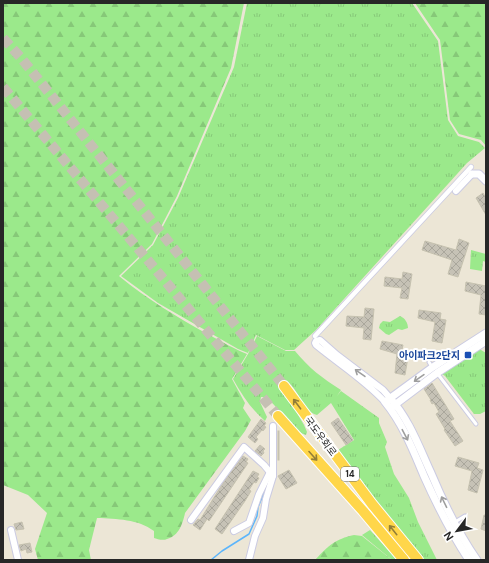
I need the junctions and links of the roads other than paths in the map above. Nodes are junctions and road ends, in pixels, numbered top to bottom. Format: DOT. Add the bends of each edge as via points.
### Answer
graph roads {
  1 [pos="472,170"];
  2 [pos="486,174"];
  3 [pos="486,181"];
  4 [pos="456,191"];
  5 [pos="315,336"];
  6 [pos="485,339"];
  7 [pos="433,367"];
  8 [pos="284,386"];
  9 [pos="406,395"];
  10 [pos="388,400"];
  11 [pos="393,406"];
  12 [pos="278,416"];
  13 [pos="404,416"];
  14 [pos="476,424"];
  15 [pos="273,426"];
  16 [pos="271,474"];
  17 [pos="464,516"];
  18 [pos="192,520"];
  19 [pos="451,524"];
  20 [pos="11,530"];
  21 [pos="234,531"];
  22 [pos="18,560"];
  23 [pos="249,560"];
  24 [pos="404,560"];
  25 [pos="418,560"];
  26 [pos="469,560"];
  27 [pos="477,560"];
  1 -- 2 [label="street"];
  1 -- 3 [label="street"];
  1 -- 4 [label="street"];
  1 -- 5 [label="street"];
  6 -- 7 [label="street"];
  7 -- 9 [label="street"];
  7 -- 10 [label="street, one-way"];
  7 -- 14 [label="lane"];
  25 -- 8 [label="highway, 국도우회로 / 14, one-way" via="372,504"];
  9 -- 11 [label="street"];
  9 -- 13 [label="street" via="402,407"];
  10 -- 10 [label="street, one-way" via="383,390 320,340 316,341 316,345 334,360"];
  10 -- 11 [label="street"];
  11 -- 13 [label="street"];
  11 -- 19 [label="street, one-way" via="438,506"];
  12 -- 24 [label="highway, 국도우회로 / 14, one-way"];
  19 -- 13 [label="street, one-way"];
  15 -- 16 [label="street"];
  16 -- 18 [label="street" via="244,447"];
  16 -- 21 [label="street" via="259,494 248,523"];
  16 -- 23 [label="street" via="263,518"];
  17 -- 19 [label="lane"];
  19 -- 26 [label="street" via="458,543"];
  19 -- 27 [label="street"];
  20 -- 22 [label="street"];
}
